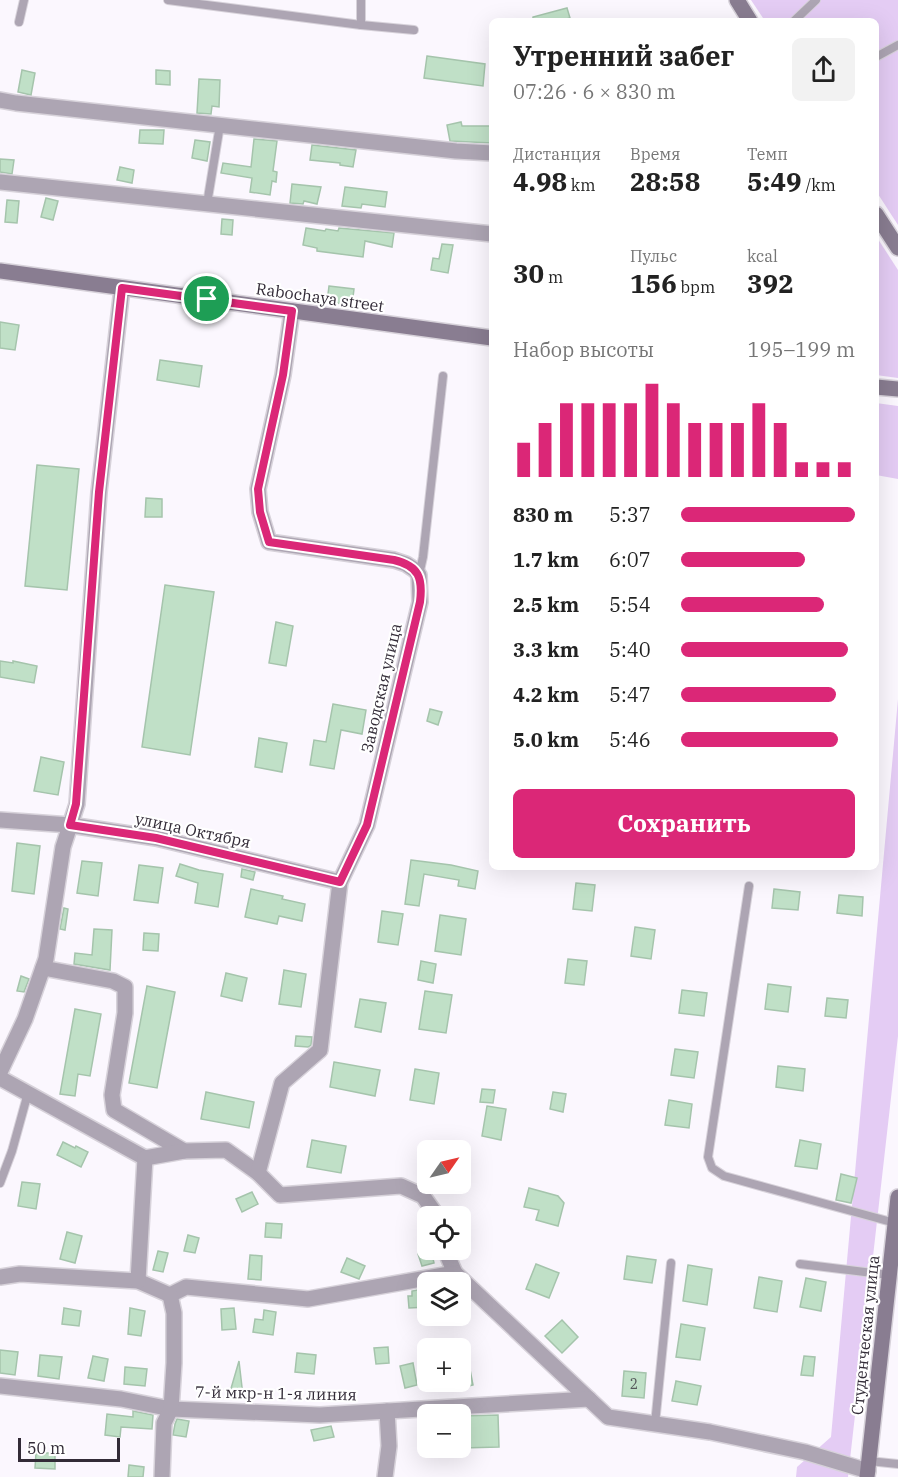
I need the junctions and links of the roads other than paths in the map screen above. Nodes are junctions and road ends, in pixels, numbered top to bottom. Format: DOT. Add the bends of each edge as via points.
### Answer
graph roads {
  1 [pos="24,0"];
  2 [pos="168,0"];
  3 [pos="361,0"];
  4 [pos="737,0"];
  5 [pos="816,0"];
  6 [pos="748,18"];
  7 [pos="797,18"];
  8 [pos="19,22"];
  9 [pos="361,26"];
  10 [pos="414,30"];
  11 [pos="898,45"];
  12 [pos="879,55"];
  13 [pos="0,100"];
  14 [pos="220,125"];
  15 [pos="489,153"];
  16 [pos="0,182"];
  17 [pos="207,204"];
  18 [pos="879,219"];
  19 [pos="489,234"];
  20 [pos="898,248"];
  21 [pos="0,271"];
  22 [pos="122,288"];
  23 [pos="292,311"];
  24 [pos="489,338"];
  25 [pos="443,376"];
  26 [pos="879,387"];
  27 [pos="898,389"];
  28 [pos="419,575"];
  29 [pos="0,820"];
  30 [pos="70,825"];
  31 [pos="340,882"];
  32 [pos="749,886"];
  33 [pos="43,968"];
  34 [pos="0,1072"];
  35 [pos="0,1078"];
  36 [pos="28,1093"];
  37 [pos="184,1150"];
  38 [pos="144,1158"];
  39 [pos="258,1173"];
  40 [pos="0,1183"];
  41 [pos="898,1199"];
  42 [pos="430,1206"];
  43 [pos="895,1223"];
  44 [pos="671,1263"];
  45 [pos="800,1264"];
  46 [pos="889,1275"];
  47 [pos="0,1277"];
  48 [pos="417,1280"];
  49 [pos="138,1281"];
  50 [pos="471,1288"];
  51 [pos="170,1295"];
  52 [pos="892,1301"];
  53 [pos="0,1386"];
  54 [pos="590,1399"];
  55 [pos="171,1409"];
  56 [pos="387,1411"];
  57 [pos="655,1424"];
  58 [pos="898,1464"];
  59 [pos="868,1470"];
  60 [pos="162,1477"];
  61 [pos="385,1477"];
  1 -- 8 [label="lane"];
  2 -- 9 [label="lane"];
  3 -- 9 [label="lane"];
  4 -- 6 [label="street"];
  5 -- 7 [label="lane"];
  9 -- 10 [label="lane"];
  11 -- 12 [label="lane"];
  13 -- 14 [label="street"];
  14 -- 15 [label="street"];
  14 -- 17 [label="lane"];
  16 -- 17 [label="street"];
  17 -- 19 [label="street"];
  18 -- 20 [label="street"];
  21 -- 22 [label="street, Rabochaya street"];
  22 -- 23 [label="street, Rabochaya street"];
  22 -- 30 [label="street" via="99,492 76,804"];
  23 -- 24 [label="street, Rabochaya street"];
  23 -- 28 [label="street" via="283,375 258,489 269,542 394,560"];
  25 -- 28 [label="lane"];
  26 -- 27 [label="street"];
  28 -- 31 [label="street, Заводская улица" via="420,602 367,825"];
  29 -- 30 [label="street, улица Октября"];
  30 -- 31 [label="street, улица Октября" via="156,838"];
  30 -- 33 [label="street"];
  31 -- 39 [label="street, Заводская улица" via="320,1050 282,1083"];
  32 -- 43 [label="lane" via="708,1157 712,1167 724,1176"];
  33 -- 34 [label="street"];
  33 -- 37 [label="street" via="113,981 124,987 125,1013 112,1095 114,1110"];
  35 -- 36 [label="street"];
  36 -- 38 [label="street"];
  36 -- 40 [label="lane"];
  37 -- 38 [label="street"];
  37 -- 39 [label="street" via="226,1150"];
  38 -- 49 [label="street"];
  39 -- 42 [label="street" via="280,1196 400,1186 423,1196"];
  41 -- 43 [label="street, Студенческая улица"];
  43 -- 46 [label="street, Студенческая улица"];
  44 -- 57 [label="lane"];
  45 -- 46 [label="lane"];
  46 -- 52 [label="street, Студенческая улица"];
  47 -- 49 [label="street" via="20,1274"];
  48 -- 51 [label="street" via="308,1299 186,1287"];
  49 -- 51 [label="street"];
  50 -- 54 [label="street"];
  51 -- 55 [label="street" via="174,1313"];
  52 -- 59 [label="street, Студенческая улица"];
  53 -- 55 [label="street, 7-й мкр-н 1-я линия" via="121,1399"];
  54 -- 56 [label="street, 7-й мкр-н 1-я линия"];
  54 -- 57 [label="street" via="608,1417"];
  55 -- 56 [label="street, 7-й мкр-н 1-я линия" via="320,1415"];
  55 -- 60 [label="street" via="164,1423"];
  56 -- 61 [label="street" via="389,1446"];
  57 -- 59 [label="street" via="805,1452"];
  58 -- 59 [label="lane"];
}
